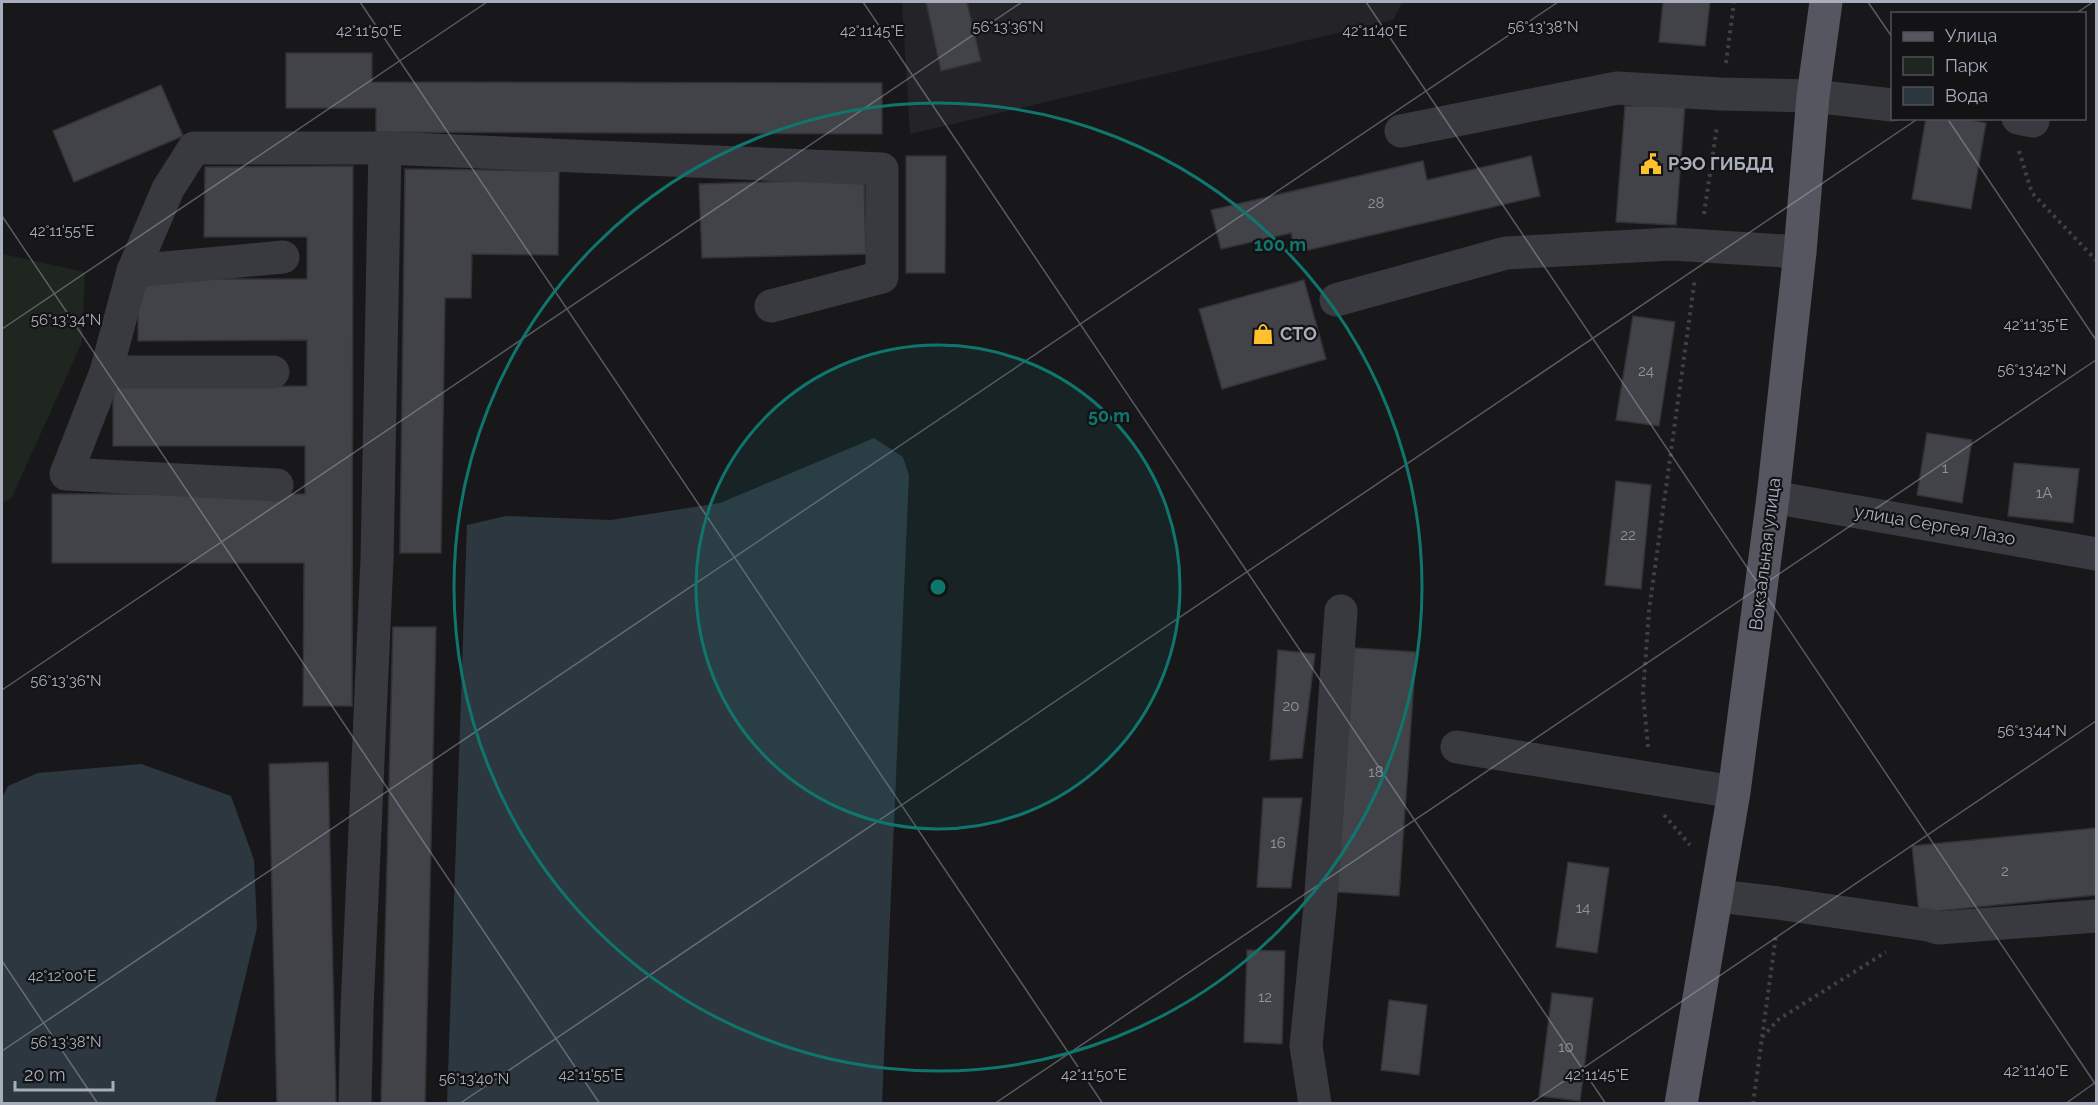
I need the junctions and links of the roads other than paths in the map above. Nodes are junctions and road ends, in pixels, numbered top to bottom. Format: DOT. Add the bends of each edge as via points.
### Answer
graph roads {
  1 [pos="1826,2"];
  2 [pos="1813,96"];
  3 [pos="1891,105"];
  4 [pos="1401,131"];
  5 [pos="385,147"];
  6 [pos="1800,252"];
  7 [pos="283,257"];
  8 [pos="133,271"];
  9 [pos="1336,300"];
  10 [pos="771,306"];
  11 [pos="106,372"];
  12 [pos="273,372"];
  13 [pos="277,485"];
  14 [pos="1773,497"];
  15 [pos="2097,554"];
  16 [pos="1341,611"];
  17 [pos="1457,747"];
  18 [pos="1734,792"];
  19 [pos="1718,896"];
  20 [pos="2097,916"];
  21 [pos="356,1104"];
  22 [pos="1315,1104"];
  23 [pos="1681,1104"];
  1 -- 2 [label="main road, Вокзальная улица"];
  2 -- 3 [label="street"];
  2 -- 4 [label="street" via="1617,88"];
  2 -- 6 [label="main road, Вокзальная улица"];
  5 -- 8 [label="street" via="194,148 168,189"];
  5 -- 10 [label="street" via="882,170 882,277"];
  5 -- 21 [label="street" via="377,559"];
  6 -- 9 [label="street" via="1672,244 1506,253"];
  6 -- 14 [label="main road, Вокзальная улица"];
  7 -- 8 [label="street"];
  8 -- 11 [label="street"];
  11 -- 12 [label="street"];
  11 -- 13 [label="street" via="66,474"];
  14 -- 15 [label="street, улица Сергея Лазо"];
  14 -- 18 [label="main road, Вокзальная улица"];
  16 -- 22 [label="street" via="1306,1046"];
  17 -- 18 [label="street"];
  18 -- 19 [label="main road, Вокзальная улица"];
  19 -- 20 [label="street" via="1938,928"];
  19 -- 23 [label="main road, Вокзальная улица"];
}
